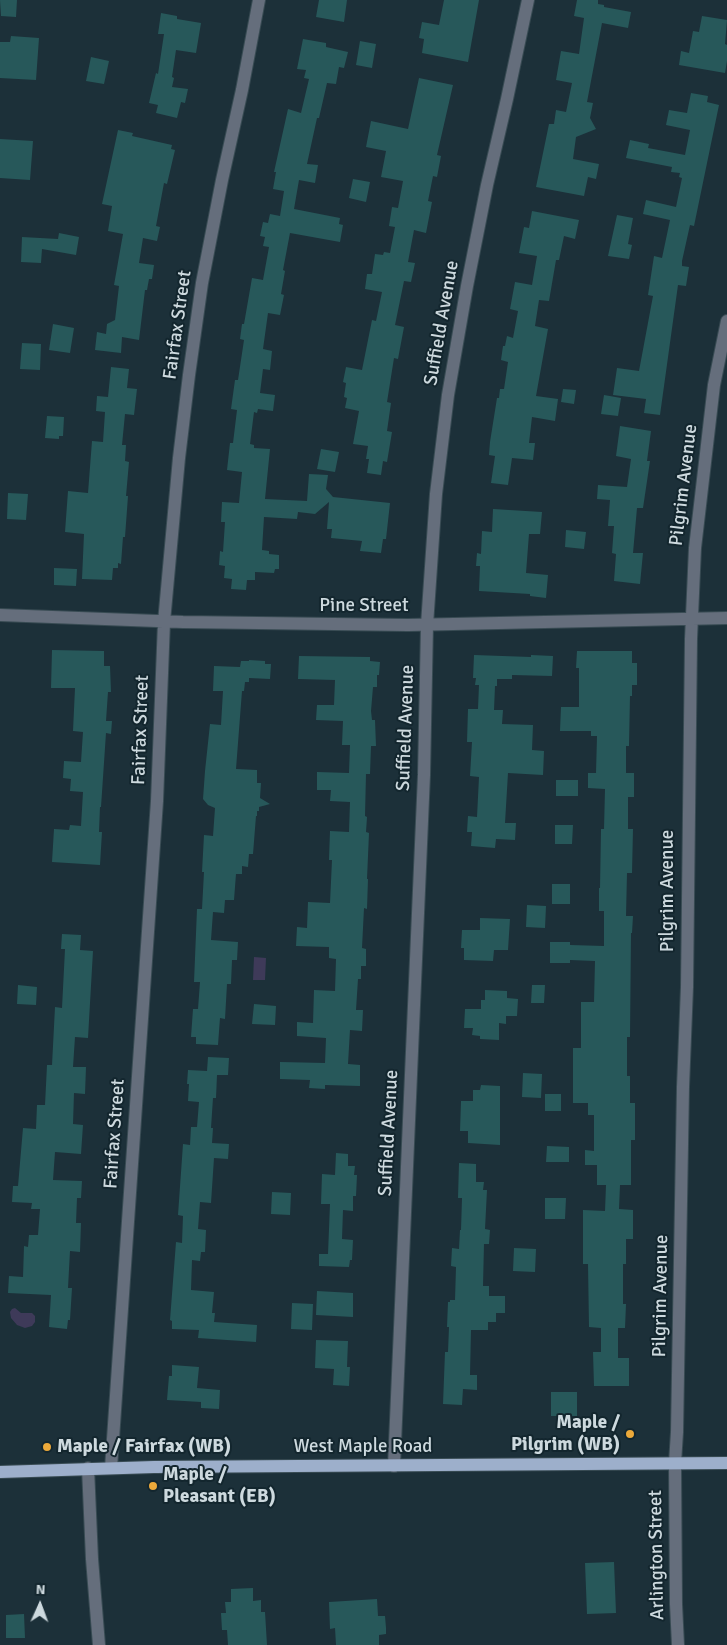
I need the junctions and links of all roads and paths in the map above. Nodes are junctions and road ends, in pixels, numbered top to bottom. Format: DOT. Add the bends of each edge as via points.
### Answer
graph roads {
  1 [pos="259,0"];
  2 [pos="528,0"];
  3 [pos="727,322"];
  4 [pos="0,615"];
  5 [pos="727,618"];
  6 [pos="692,619"];
  7 [pos="164,622"];
  8 [pos="427,625"];
  9 [pos="727,1463"];
  10 [pos="675,1464"];
  11 [pos="394,1466"];
  12 [pos="88,1468"];
  13 [pos="111,1468"];
  14 [pos="0,1472"];
  15 [pos="99,1645"];
  16 [pos="678,1645"];
  1 -- 7 [label="street, Fairfax Street" via="202,283 179,458"];
  2 -- 8 [label="street, Suffield Avenue" via="487,184 448,394 436,494"];
  3 -- 6 [label="street, Pilgrim Avenue" via="714,386 699,512"];
  4 -- 7 [label="street, Pine Street"];
  5 -- 6 [label="street, Pine Street"];
  6 -- 8 [label="street, Pine Street"];
  6 -- 10 [label="street, Pilgrim Avenue"];
  7 -- 8 [label="street, Pine Street"];
  7 -- 13 [label="street, Fairfax Street" via="157,802"];
  8 -- 11 [label="street, Suffield Avenue" via="424,785"];
  9 -- 10 [label="main road, West Maple Road"];
  10 -- 11 [label="main road, West Maple Road"];
  10 -- 16 [label="street, Arlington Street"];
  11 -- 13 [label="main road, West Maple Road"];
  12 -- 13 [label="main road, West Maple Road"];
  12 -- 14 [label="main road, West Maple Road"];
  12 -- 15 [label="street"];
}
